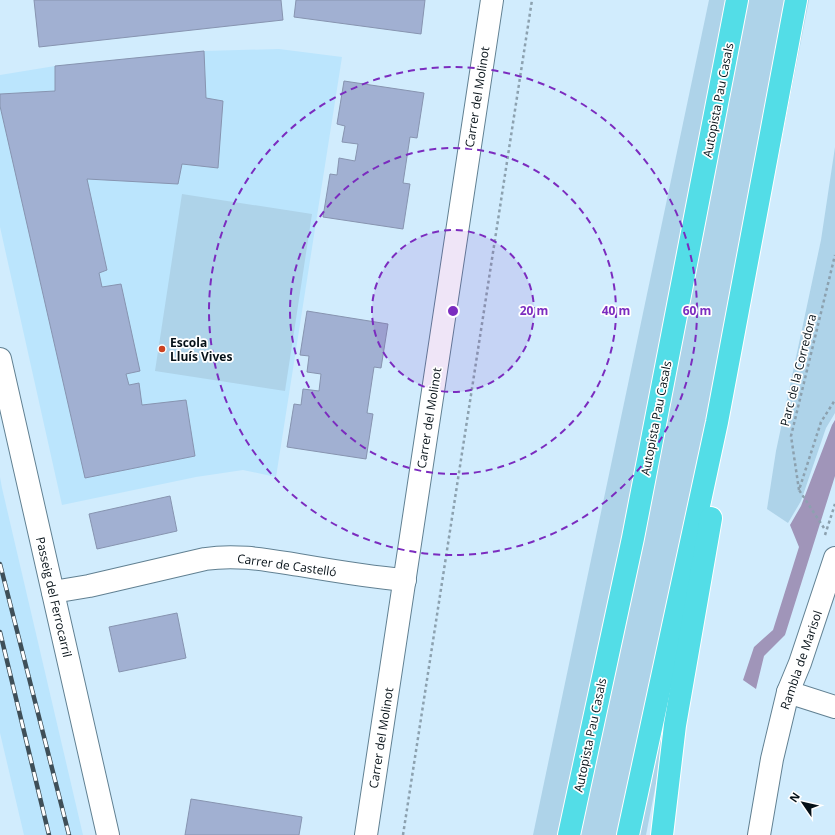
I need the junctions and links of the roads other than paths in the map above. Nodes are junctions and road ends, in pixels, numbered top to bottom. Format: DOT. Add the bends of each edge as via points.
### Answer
graph roads {
  1 [pos="492,0"];
  2 [pos="737,0"];
  3 [pos="796,0"];
  4 [pos="748,260"];
  5 [pos="0,359"];
  6 [pos="835,558"];
  7 [pos="405,580"];
  8 [pos="53,592"];
  9 [pos="788,692"];
  10 [pos="835,707"];
  11 [pos="108,835"];
  12 [pos="366,835"];
  13 [pos="569,835"];
  14 [pos="628,835"];
  15 [pos="662,835"];
  16 [pos="759,835"];
  1 -- 7 [label="street, Carrer del Molinot"];
  2 -- 13 [label="highway, Autopista Pau Casals" via="633,538"];
  3 -- 4 [label="highway"];
  4 -- 14 [label="highway" via="715,430"];
  4 -- 15 [label="highway" via="731,399 675,725"];
  5 -- 8 [label="street, Passeig del Ferrocarril"];
  6 -- 9 [label="street, Rambla de Marisol"];
  7 -- 8 [label="street, Carrer de Castelló" via="222,556"];
  7 -- 12 [label="street, Carrer del Molinot"];
  8 -- 11 [label="street, Passeig del Ferrocarril"];
  9 -- 10 [label="street"];
  9 -- 16 [label="street, Rambla de Marisol" via="772,759"];
}
